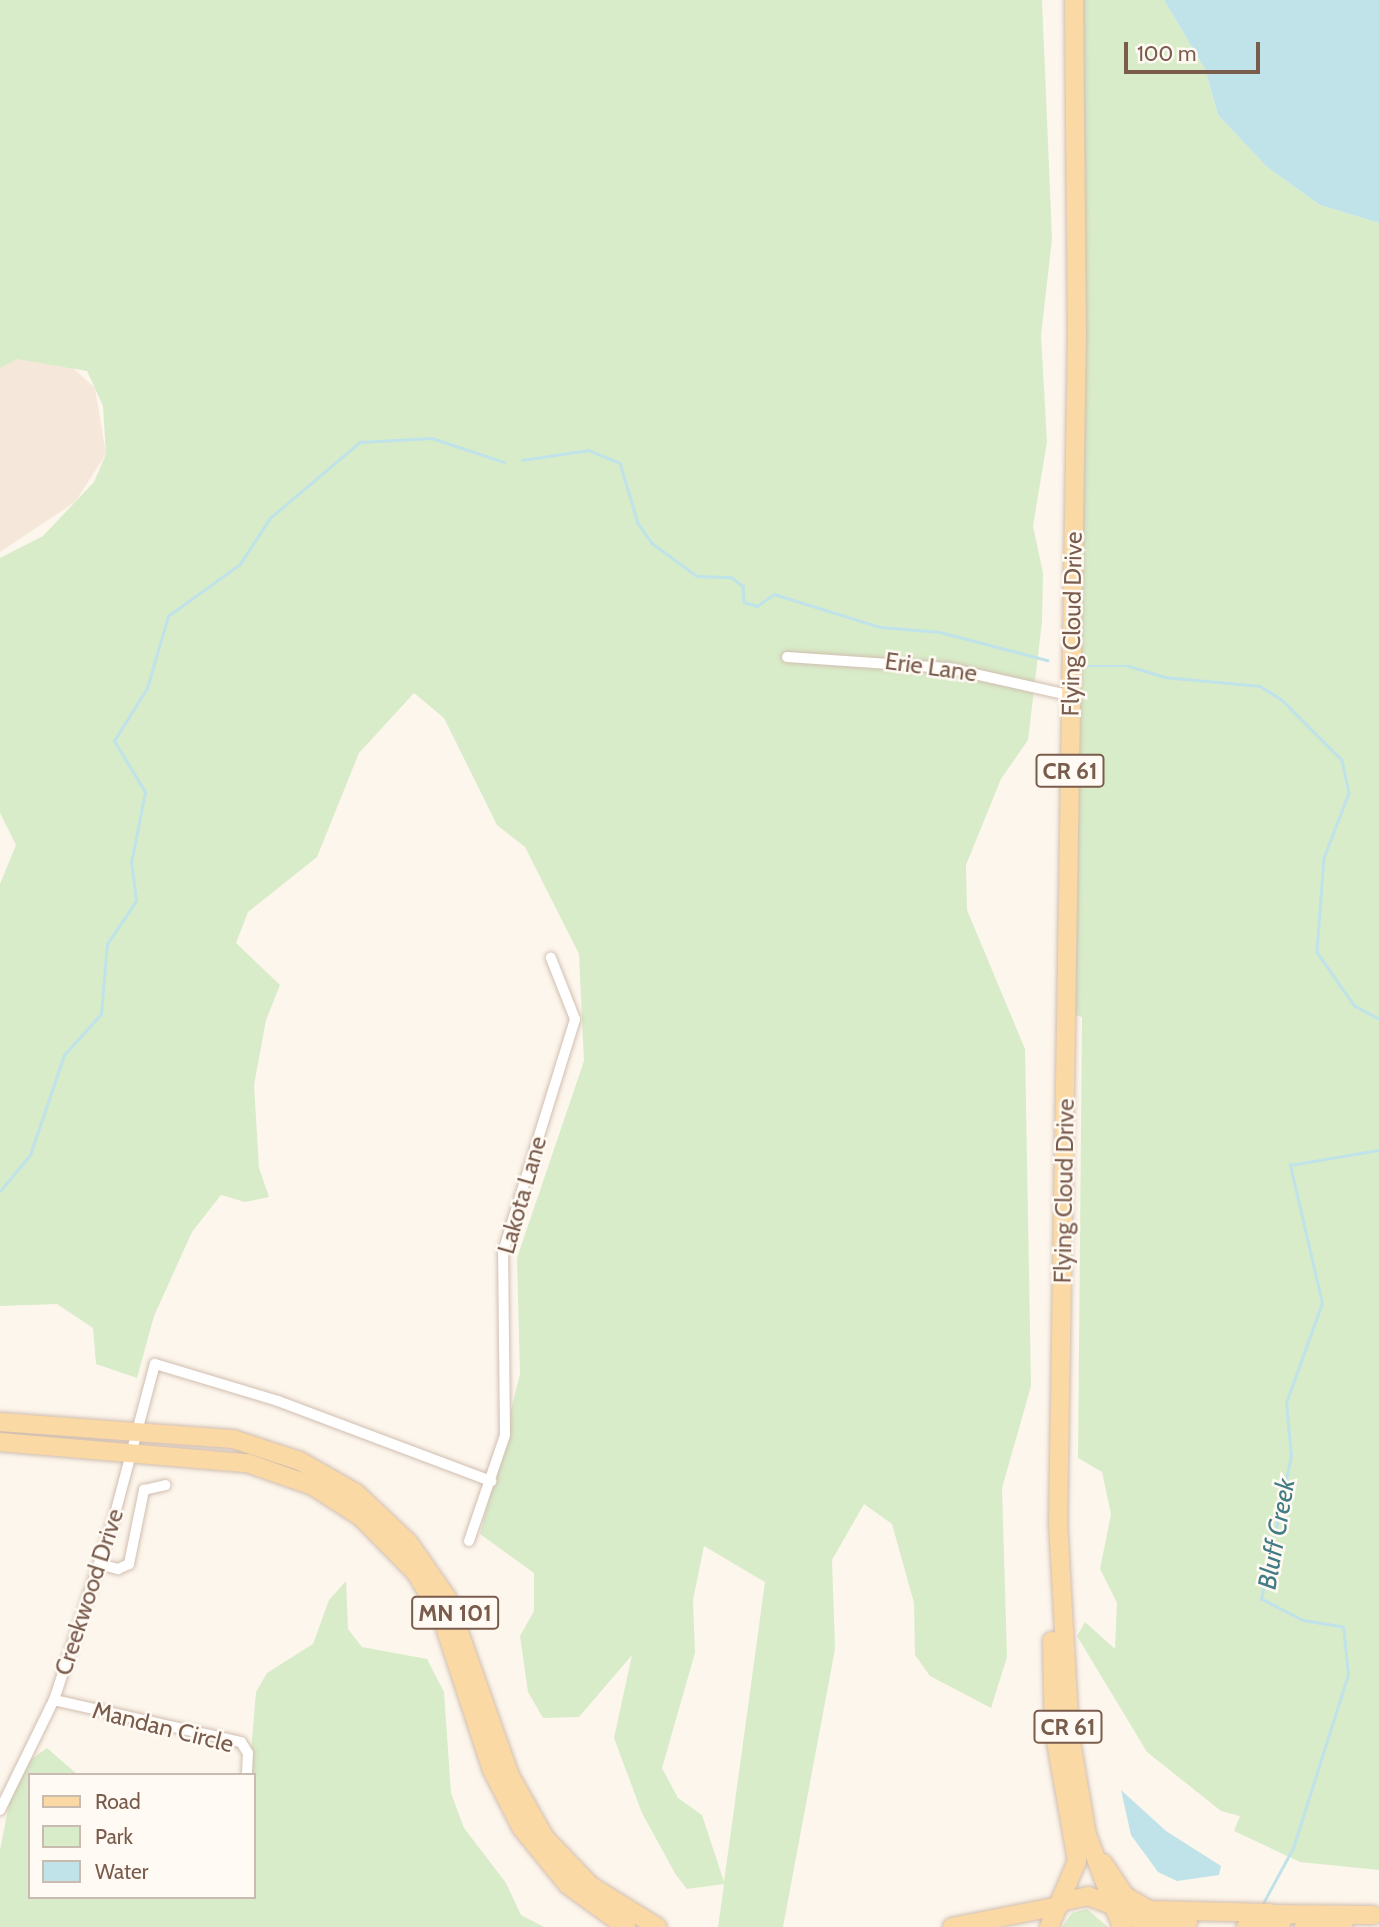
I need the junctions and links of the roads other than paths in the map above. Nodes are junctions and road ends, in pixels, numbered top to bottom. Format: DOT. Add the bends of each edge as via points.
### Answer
graph roads {
  1 [pos="1074,0"];
  2 [pos="788,657"];
  3 [pos="1072,696"];
  4 [pos="551,958"];
  5 [pos="0,1422"];
  6 [pos="137,1430"];
  7 [pos="0,1443"];
  8 [pos="133,1451"];
  9 [pos="491,1481"];
  10 [pos="165,1485"];
  11 [pos="469,1541"];
  12 [pos="1059,1543"];
  13 [pos="99,1564"];
  14 [pos="54,1700"];
  15 [pos="247,1773"];
  16 [pos="1077,1778"];
  17 [pos="0,1811"];
  18 [pos="1062,1904"];
  19 [pos="1112,1906"];
  20 [pos="1225,1914"];
  21 [pos="1376,1914"];
  22 [pos="1345,1921"];
  23 [pos="626,1927"];
  24 [pos="657,1927"];
  25 [pos="952,1927"];
  26 [pos="1049,1927"];
  27 [pos="1122,1927"];
  28 [pos="1246,1927"];
  29 [pos="1304,1927"];
  1 -- 3 [label="main road, Flying Cloud Drive / CR 61"];
  2 -- 3 [label="street, Erie Lane" via="948,668"];
  3 -- 12 [label="main road, Flying Cloud Drive / CR 61"];
  4 -- 9 [label="street, Lakota Lane" via="575,1019 503,1252 507,1415"];
  5 -- 6 [label="main road, MN 101"];
  6 -- 8 [label="street, Creekwood Drive"];
  6 -- 9 [label="street, Creekwood Drive" via="155,1364 278,1401"];
  6 -- 24 [label="main road, MN 101" via="268,1448 330,1477 384,1516 451,1606 510,1776 545,1838 591,1886"];
  7 -- 8 [label="main road, MN 101"];
  8 -- 13 [label="street, Creekwood Drive"];
  8 -- 23 [label="main road, MN 101" via="259,1465 319,1490 372,1526 416,1573 441,1615 492,1770 522,1827 568,1885"];
  9 -- 11 [label="street, Lakota Lane"];
  10 -- 13 [label="street" via="144,1490 129,1564 118,1569"];
  12 -- 16 [label="main road, Flying Cloud Drive / CR 61" via="1065,1693"];
  12 -- 18 [label="main road, Flying Cloud Drive / CR 61" via="1051,1699 1077,1861"];
  13 -- 14 [label="street, Creekwood Drive"];
  14 -- 15 [label="street, Mandan Circle" via="240,1742 248,1753"];
  14 -- 17 [label="street, Creekwood Drive"];
  16 -- 19 [label="main road, Flying Cloud Drive / CR 61" via="1087,1835"];
  16 -- 20 [label="main road" via="1096,1849 1125,1896 1158,1912"];
  18 -- 19 [label="main road" via="1088,1896"];
  18 -- 25 [label="main road"];
  18 -- 26 [label="main road, Flying Cloud Drive / CR 61"];
  19 -- 20 [label="main road" via="1158,1926"];
  19 -- 27 [label="main road, Flying Cloud Drive / CR 61"];
  20 -- 21 [label="main road"];
  21 -- 22 [label="main road"];
  22 -- 28 [label="main road"];
  22 -- 29 [label="main road"];
}
